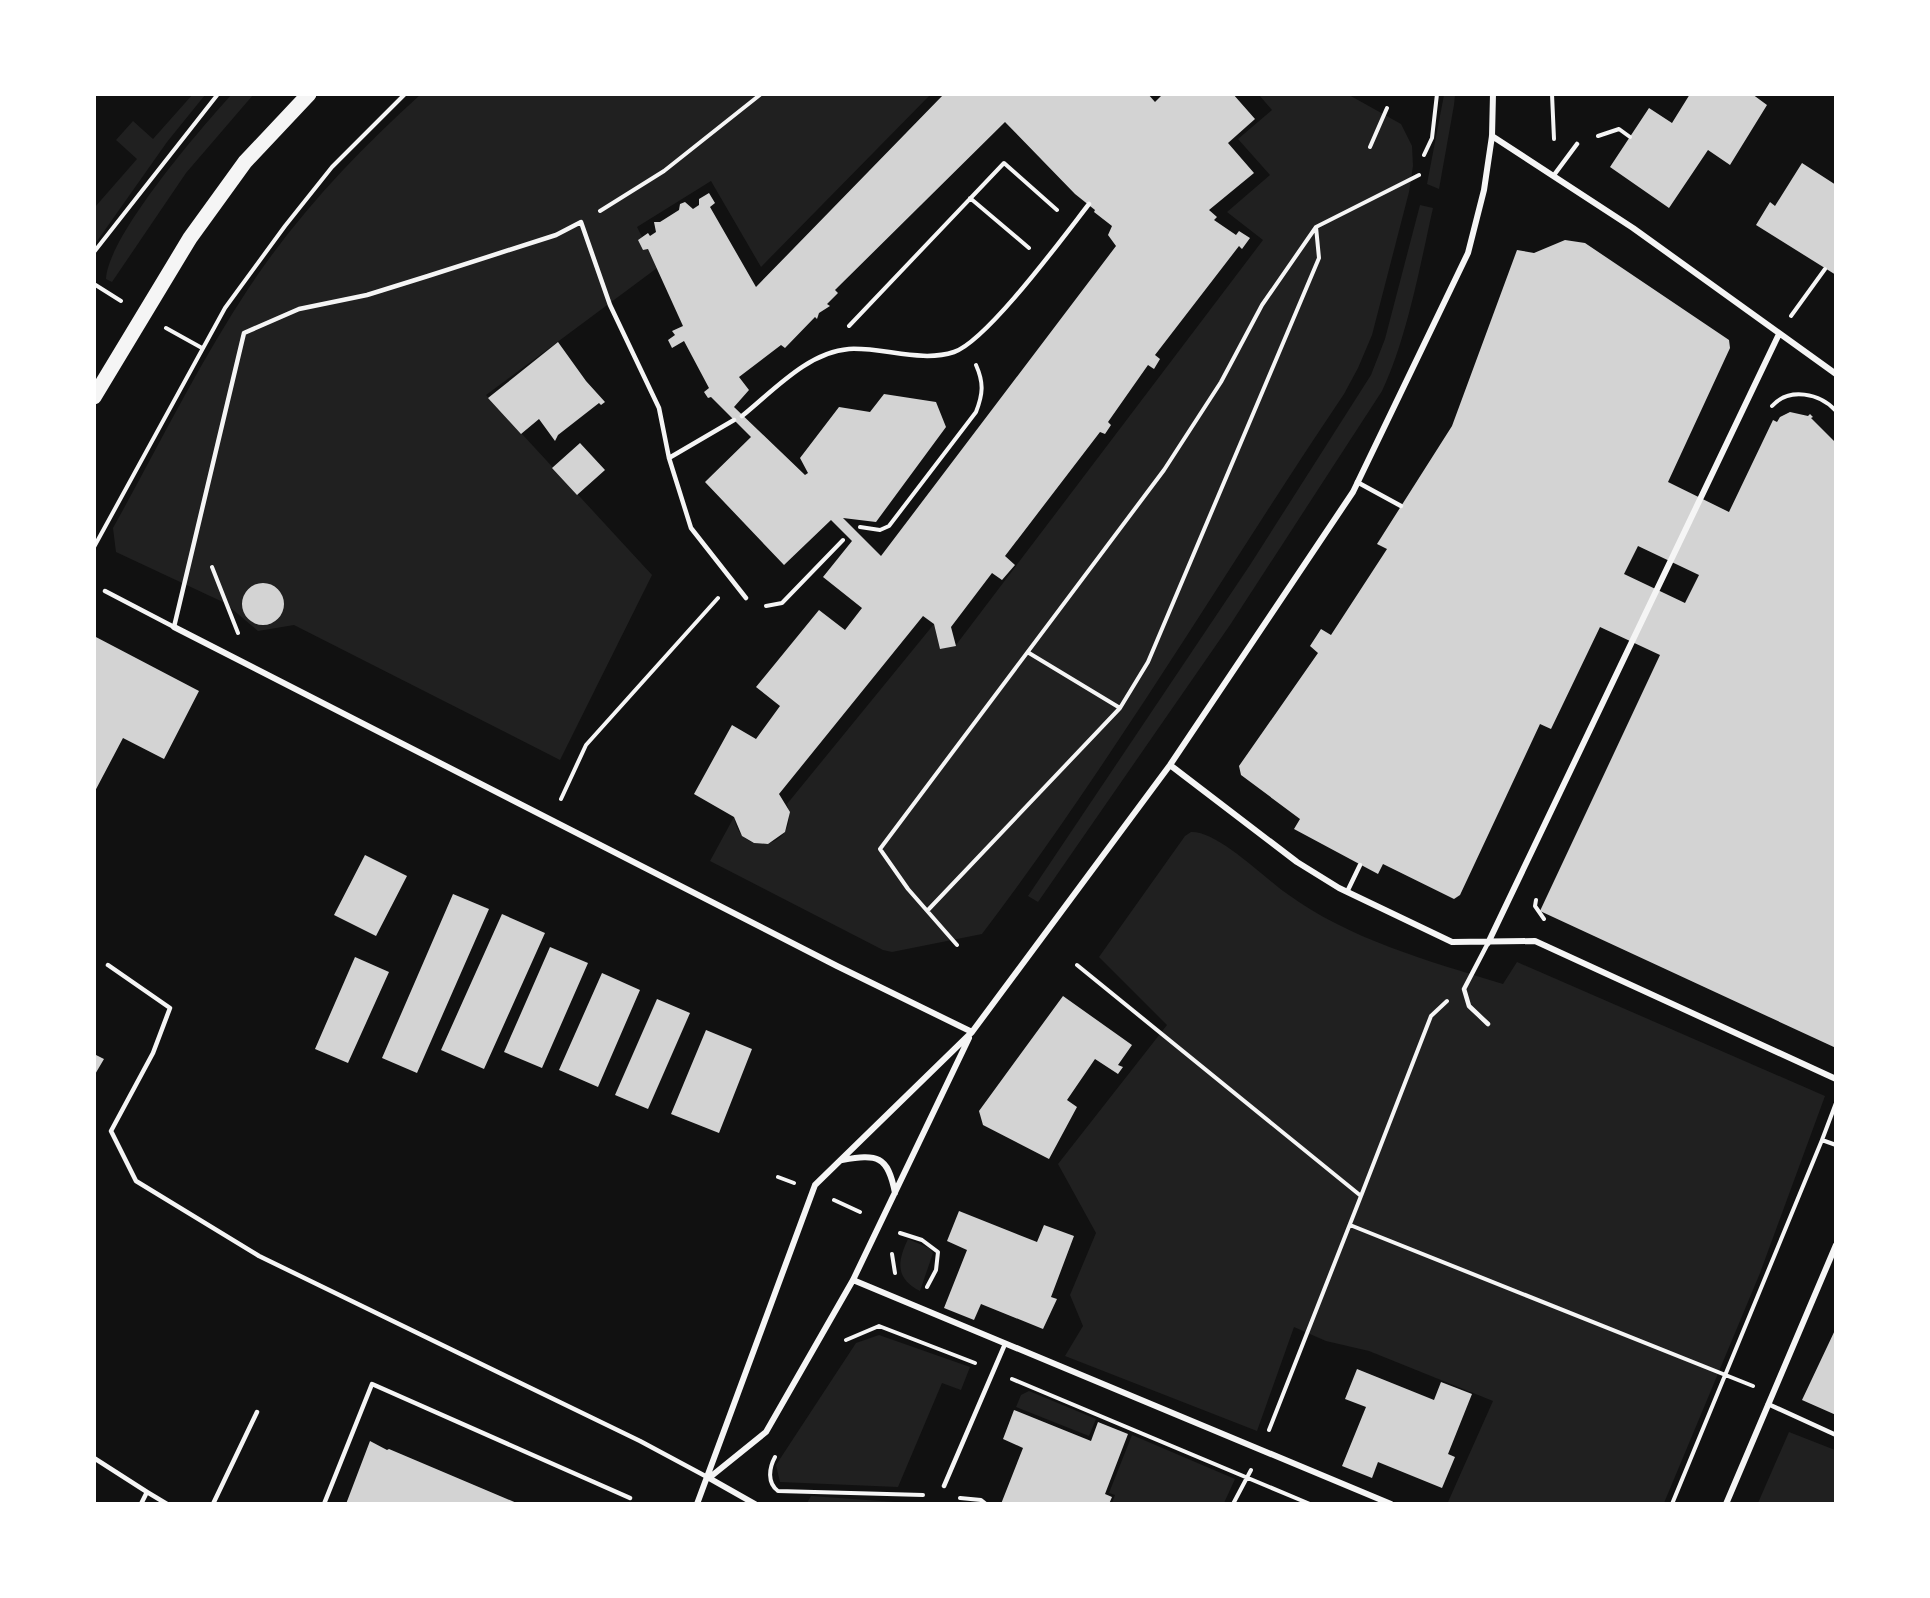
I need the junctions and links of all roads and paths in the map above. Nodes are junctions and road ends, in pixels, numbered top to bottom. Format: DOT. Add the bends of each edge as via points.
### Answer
graph roads {
  1 [pos="218,94"];
  2 [pos="309,94"];
  3 [pos="405,94"];
  4 [pos="761,94"];
  5 [pos="1437,94"];
  6 [pos="1493,94"];
  7 [pos="1387,108"];
  8 [pos="1491,136"];
  9 [pos="1629,137"];
  10 [pos="1577,144"];
  11 [pos="1370,147"];
  12 [pos="1424,155"];
  13 [pos="1419,175"];
  14 [pos="1554,175"];
  15 [pos="970,198"];
  16 [pos="1089,204"];
  17 [pos="581,222"];
  18 [pos="1073,224"];
  19 [pos="1316,227"];
  20 [pos="94,252"];
  21 [pos="1044,260"];
  22 [pos="1826,269"];
  23 [pos="1779,334"];
  24 [pos="965,346"];
  25 [pos="817,359"];
  26 [pos="1836,374"];
  27 [pos="94,397"];
  28 [pos="1769,411"];
  29 [pos="1836,411"];
  30 [pos="742,416"];
  31 [pos="734,420"];
  32 [pos="669,459"];
  33 [pos="1358,482"];
  34 [pos="1401,506"];
  35 [pos="860,527"];
  36 [pos="198,533"];
  37 [pos="843,540"];
  38 [pos="94,547"];
  39 [pos="733,581"];
  40 [pos="105,591"];
  41 [pos="746,598"];
  42 [pos="174,627"];
  43 [pos="240,639"];
  44 [pos="1029,652"];
  45 [pos="1120,708"];
  46 [pos="1170,765"];
  47 [pos="561,799"];
  48 [pos="1360,865"];
  49 [pos="1347,892"];
  50 [pos="1537,899"];
  51 [pos="928,910"];
  52 [pos="1548,922"];
  53 [pos="1488,943"];
  54 [pos="957,945"];
  55 [pos="108,965"];
  56 [pos="1077,965"];
  57 [pos="1464,989"];
  58 [pos="1488,1024"];
  59 [pos="972,1032"];
  60 [pos="1836,1078"];
  61 [pos="1836,1103"];
  62 [pos="1822,1140"];
  63 [pos="1836,1145"];
  64 [pos="842,1160"];
  65 [pos="778,1177"];
  66 [pos="813,1191"];
  67 [pos="895,1193"];
  68 [pos="1361,1196"];
  69 [pos="881,1222"];
  70 [pos="1350,1225"];
  71 [pos="901,1232"];
  72 [pos="898,1238"];
  73 [pos="1836,1245"];
  74 [pos="892,1251"];
  75 [pos="853,1280"];
  76 [pos="921,1298"];
  77 [pos="917,1307"];
  78 [pos="905,1336"];
  79 [pos="1005,1344"];
  80 [pos="841,1345"];
  81 [pos="994,1371"];
  82 [pos="1723,1375"];
  83 [pos="1772,1394"];
  84 [pos="1768,1404"];
  85 [pos="257,1412"];
  86 [pos="1836,1435"];
  87 [pos="1261,1451"];
  88 [pos="777,1452"];
  89 [pos="94,1458"];
  90 [pos="1247,1477"];
  91 [pos="709,1478"];
  92 [pos="944,1486"];
  93 [pos="778,1491"];
  94 [pos="147,1492"];
  95 [pos="935,1496"];
  96 [pos="774,1497"];
  97 [pos="630,1498"];
  98 [pos="958,1498"];
  99 [pos="1234,1502"];
  100 [pos="141,1503"];
  101 [pos="167,1503"];
  102 [pos="213,1503"];
  103 [pos="324,1503"];
  104 [pos="697,1503"];
  105 [pos="755,1503"];
  106 [pos="986,1503"];
  107 [pos="1310,1503"];
  108 [pos="1391,1503"];
  109 [pos="1672,1503"];
  110 [pos="1726,1503"];
  1 -- 20 [label="path"];
  2 -- 27 [label="main road" via="245,162 190,237"];
  3 -- 38 [label="path" via="332,167 225,308"];
  4 -- 17 [label="path" via="664,171"];
  5 -- 12 [label="path" via="1432,138"];
  6 -- 8 [label="street"];
  7 -- 11 [label="path"];
  8 -- 14 [label="street"];
  8 -- 33 [label="street" via="1484,190 1468,253"];
  9 -- 10 [label="path" via="1619,129"];
  10 -- 14 [label="lane"];
  13 -- 19 [label="path"];
  14 -- 23 [label="street"];
  15 -- 18 [label="path" via="1004,163"];
  15 -- 21 [label="path"];
  15 -- 25 [label="path"];
  16 -- 18 [label="lane"];
  17 -- 32 [label="lane" via="610,305 659,408"];
  17 -- 36 [label="lane" via="556,235 428,276 299,309 244,333"];
  18 -- 21 [label="lane"];
  19 -- 44 [label="path" via="1268,296 1221,382 1164,470"];
  19 -- 45 [label="path" via="1319,258 1293,325 1148,662"];
  21 -- 24 [label="lane" via="997,316"];
  22 -- 23 [label="path"];
  23 -- 26 [label="street"];
  23 -- 53 [label="street"];
  24 -- 25 [label="lane" via="934,355 849,349"];
  24 -- 35 [label="path" via="982,378 983,394 976,412 889,525 880,530"];
  25 -- 30 [label="lane"];
  28 -- 29 [label="path" via="1780,399 1798,394 1821,399"];
  31 -- 32 [label="lane"];
  32 -- 39 [label="lane" via="691,528"];
  33 -- 34 [label="lane"];
  33 -- 46 [label="street"];
  36 -- 42 [label="lane"];
  36 -- 43 [label="path"];
  37 -- 41 [label="path" via="782,603 764,606"];
  39 -- 41 [label="lane"];
  39 -- 47 [label="path" via="586,745"];
  40 -- 42 [label="lane"];
  42 -- 59 [label="street"];
  44 -- 45 [label="path"];
  44 -- 51 [label="path" via="880,849"];
  45 -- 51 [label="path"];
  46 -- 49 [label="street" via="1297,862"];
  46 -- 59 [label="street"];
  48 -- 49 [label="lane"];
  49 -- 53 [label="street" via="1452,942"];
  50 -- 52 [label="path" via="1535,906"];
  51 -- 54 [label="path"];
  53 -- 57 [label="lane"];
  53 -- 60 [label="street" via="1535,941"];
  55 -- 91 [label="lane" via="170,1008 153,1053 111,1131 136,1181 259,1256"];
  56 -- 68 [label="path"];
  57 -- 58 [label="lane" via="1469,1006"];
  57 -- 68 [label="path" via="1431,1016"];
  59 -- 64 [label="street"];
  59 -- 67 [label="street"];
  61 -- 62 [label="path"];
  62 -- 63 [label="path"];
  62 -- 82 [label="path"];
  64 -- 66 [label="street"];
  64 -- 67 [label="street" via="868,1156 881,1159 892,1173"];
  65 -- 66 [label="path"];
  66 -- 69 [label="path"];
  66 -- 91 [label="street"];
  67 -- 69 [label="street"];
  68 -- 70 [label="path"];
  69 -- 71 [label="path"];
  69 -- 75 [label="street"];
  70 -- 82 [label="path"];
  70 -- 87 [label="path"];
  71 -- 72 [label="path"];
  71 -- 76 [label="path" via="930,1244 938,1252 936,1270"];
  73 -- 83 [label="street"];
  74 -- 76 [label="path" via="898,1278 906,1290"];
  75 -- 77 [label="street"];
  75 -- 91 [label="street" via="766,1432"];
  76 -- 77 [label="path"];
  77 -- 78 [label="path"];
  77 -- 79 [label="street"];
  78 -- 80 [label="path" via="879,1326"];
  78 -- 81 [label="path"];
  79 -- 81 [label="lane"];
  79 -- 87 [label="street"];
  81 -- 90 [label="path"];
  81 -- 92 [label="lane"];
  82 -- 83 [label="path"];
  82 -- 109 [label="path"];
  83 -- 84 [label="street"];
  84 -- 86 [label="lane"];
  84 -- 110 [label="street"];
  85 -- 102 [label="lane"];
  87 -- 90 [label="path"];
  87 -- 108 [label="street"];
  88 -- 93 [label="path" via="770,1473 772,1485"];
  89 -- 94 [label="lane"];
  90 -- 99 [label="path"];
  90 -- 107 [label="path"];
  91 -- 104 [label="street"];
  91 -- 105 [label="street"];
  93 -- 95 [label="path"];
  93 -- 96 [label="path"];
  94 -- 100 [label="lane"];
  94 -- 101 [label="lane"];
  97 -- 103 [label="lane" via="372,1384"];
  98 -- 106 [label="path"];
}
